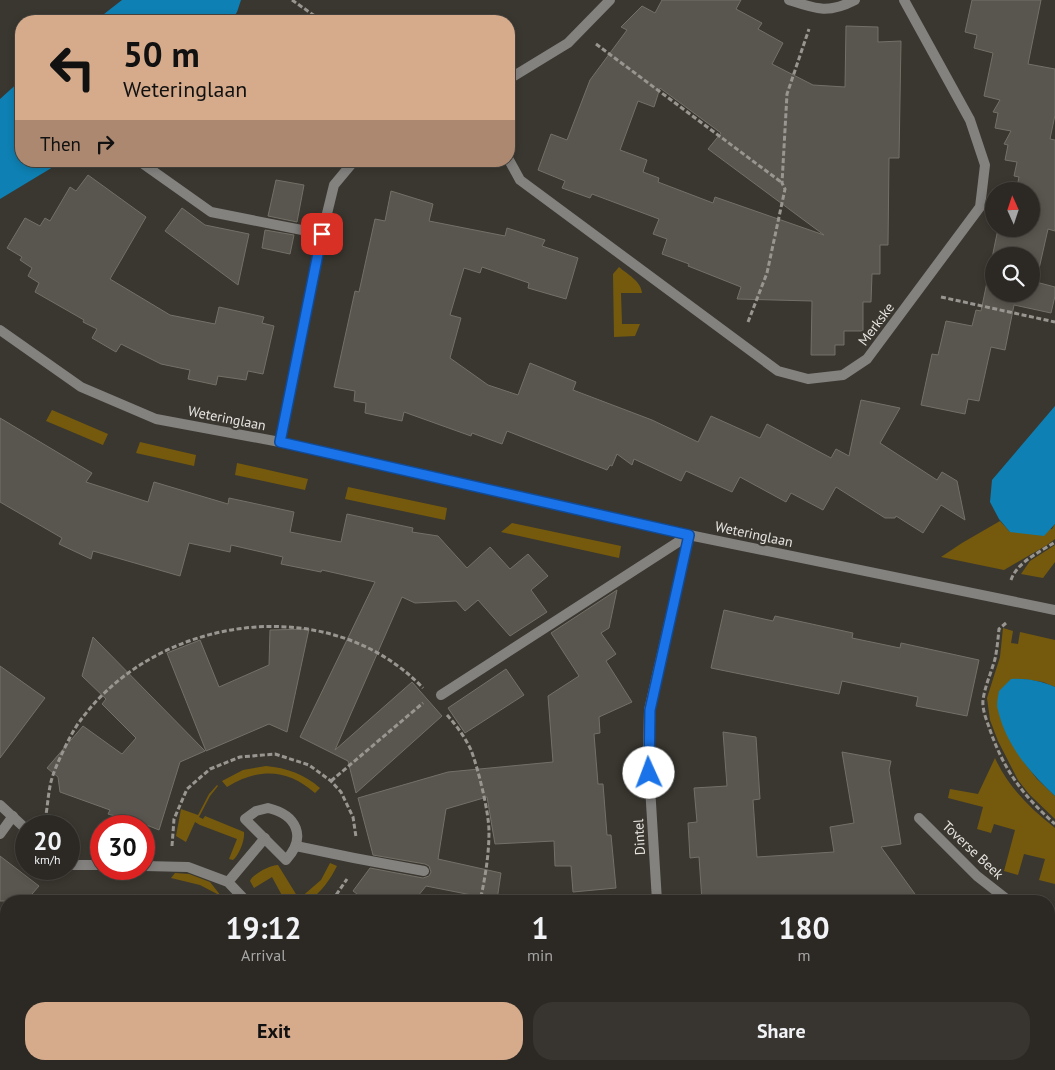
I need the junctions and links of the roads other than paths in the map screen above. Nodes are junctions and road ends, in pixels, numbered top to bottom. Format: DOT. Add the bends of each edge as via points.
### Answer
graph roads {
  1 [pos="610,0"];
  2 [pos="789,0"];
  3 [pos="855,0"];
  4 [pos="904,0"];
  5 [pos="515,75"];
  6 [pos="147,167"];
  7 [pos="349,167"];
  8 [pos="513,167"];
  9 [pos="322,234"];
  10 [pos="0,330"];
  11 [pos="280,442"];
  12 [pos="689,535"];
  13 [pos="1055,610"];
  14 [pos="437,697"];
  15 [pos="0,805"];
  16 [pos="13,816"];
  17 [pos="919,818"];
  18 [pos="0,834"];
  19 [pos="265,838"];
  20 [pos="296,846"];
  21 [pos="155,866"];
  22 [pos="424,870"];
  23 [pos="228,882"];
  24 [pos="240,895"];
  25 [pos="657,895"];
  26 [pos="1001,895"];
  1 -- 5 [label="street" via="568,43"];
  2 -- 3 [label="street" via="816,9 841,7"];
  4 -- 8 [label="street, Merkske" via="970,120 985,166 980,207 867,359 843,375 808,379 778,371 520,180"];
  6 -- 9 [label="street" via="211,212"];
  7 -- 9 [label="street" via="334,185"];
  9 -- 11 [label="street"];
  10 -- 11 [label="street, Weteringlaan" via="81,387 156,419"];
  11 -- 12 [label="street, Weteringlaan"];
  12 -- 13 [label="street, Weteringlaan"];
  12 -- 14 [label="street"];
  12 -- 25 [label="street, Dintel" via="650,710 648,754"];
  15 -- 16 [label="street"];
  16 -- 18 [label="street"];
  17 -- 26 [label="street, Toverse Beek" via="977,876"];
  19 -- 20 [label="street" via="286,860"];
  19 -- 20 [label="street" via="246,819 256,811 268,808 291,818 296,830"];
  19 -- 23 [label="street"];
  20 -- 22 [label="street"];
  21 -- 23 [label="street" via="188,867"];
  23 -- 24 [label="street"];
}
